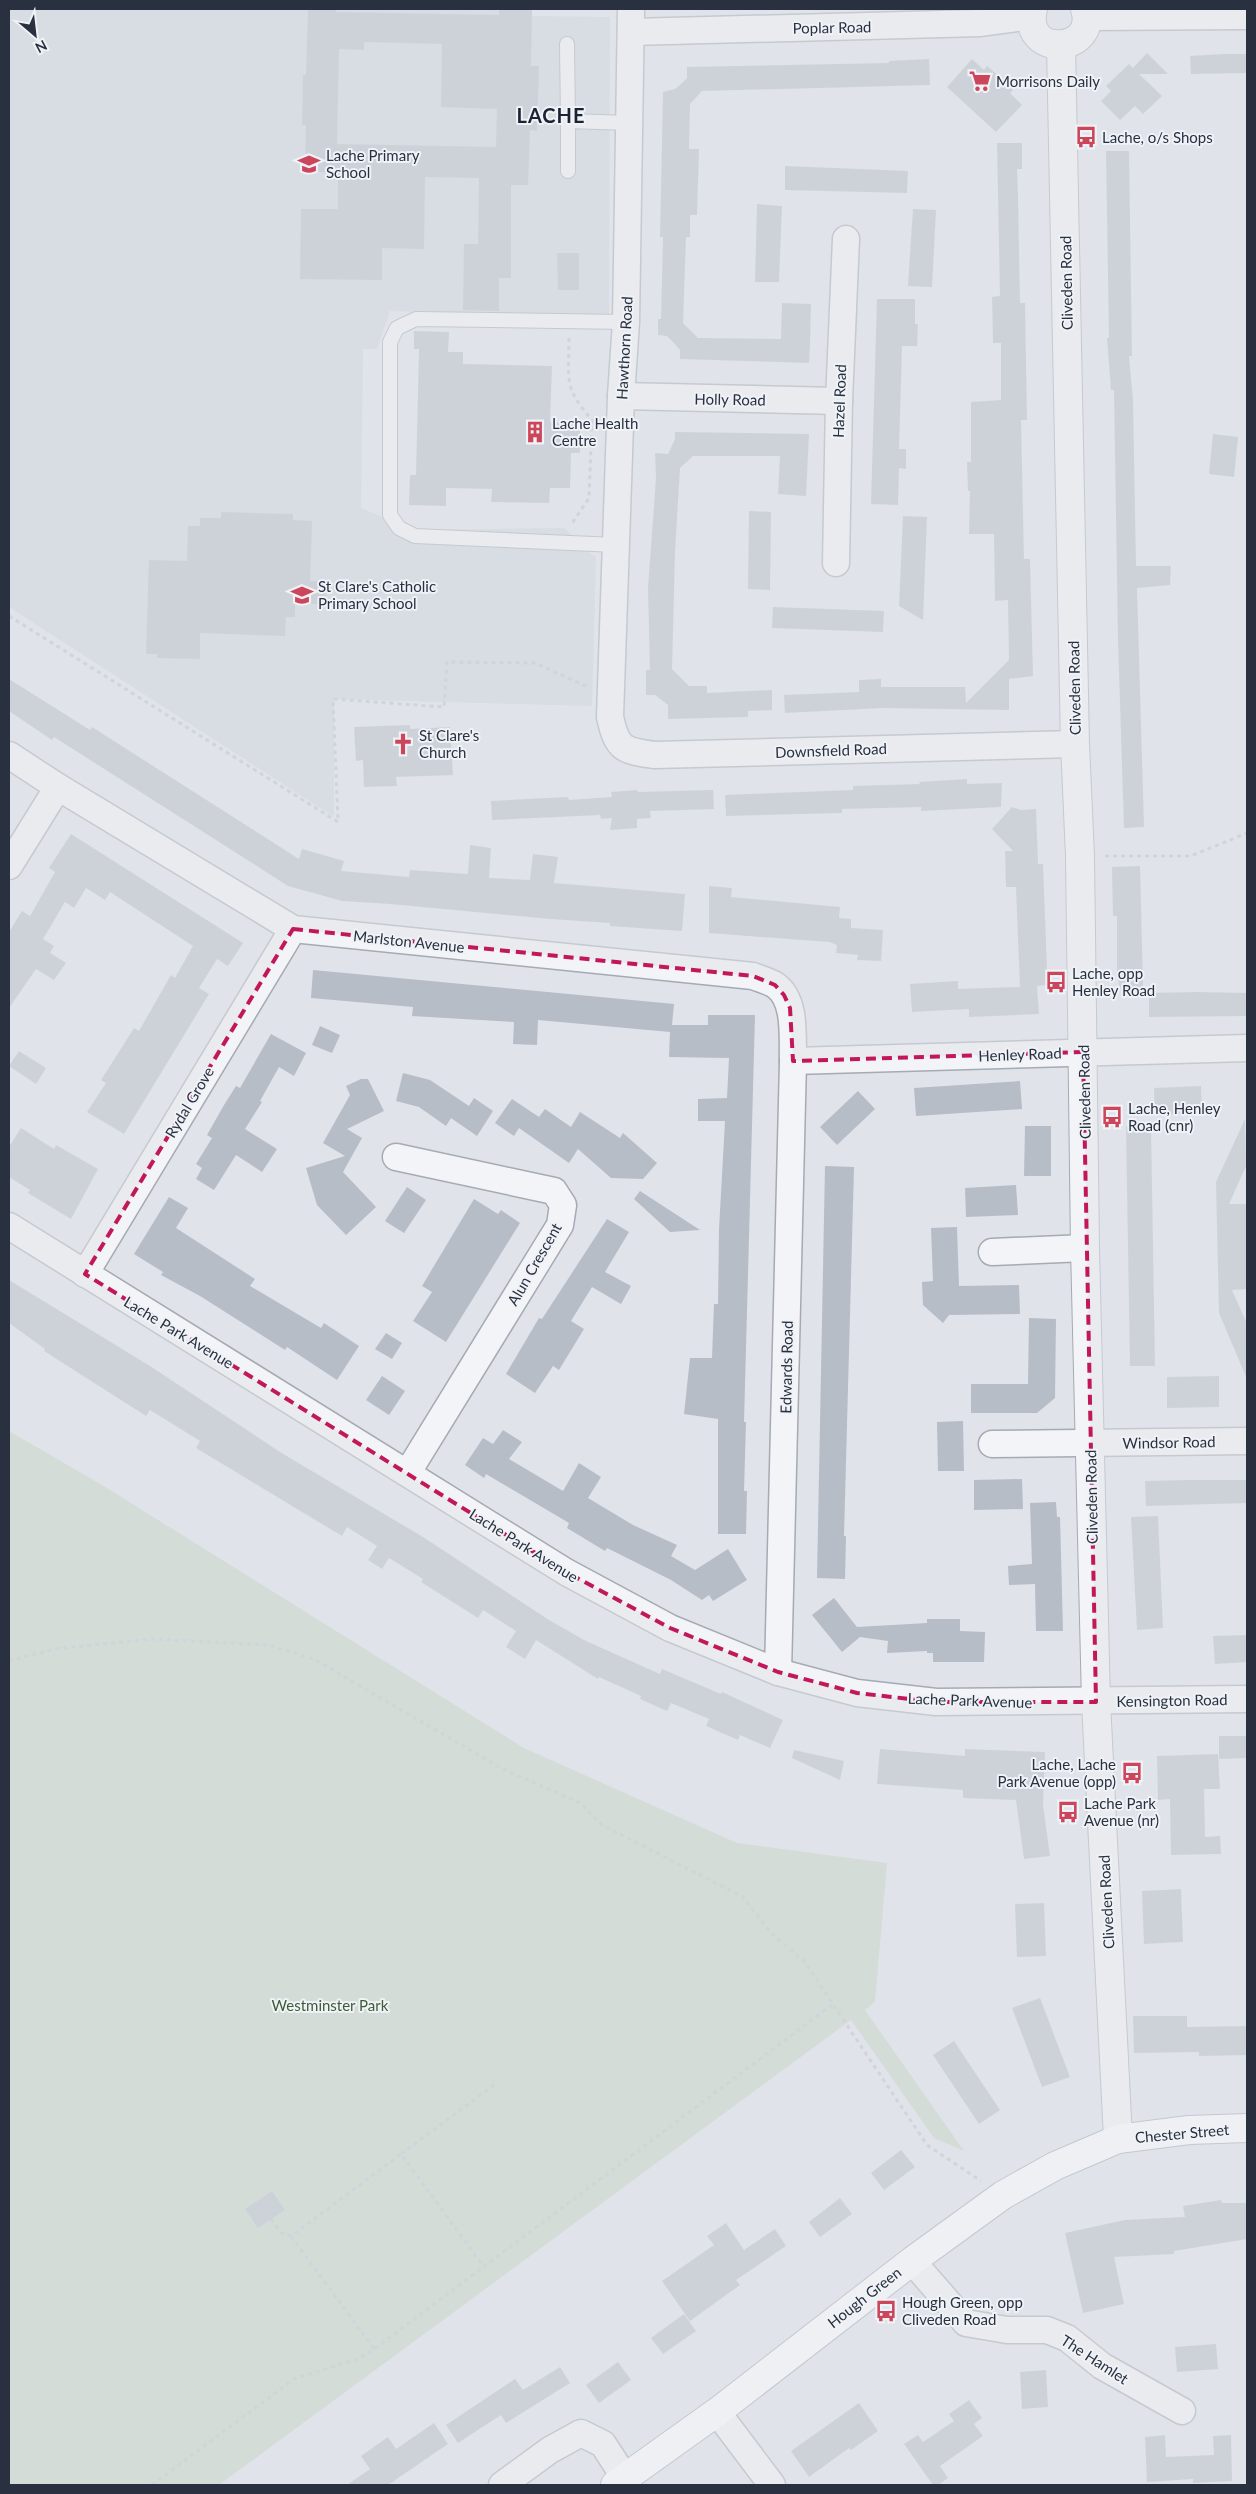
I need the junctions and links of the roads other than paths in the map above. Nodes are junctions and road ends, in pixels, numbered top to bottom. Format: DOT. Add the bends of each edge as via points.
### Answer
graph roads {
  1 [pos="1032,13"];
  2 [pos="1086,13"];
  3 [pos="1247,16"];
  4 [pos="631,20"];
  5 [pos="567,44"];
  6 [pos="1061,45"];
  7 [pos="568,121"];
  8 [pos="629,123"];
  9 [pos="568,171"];
  10 [pos="846,239"];
  11 [pos="626,322"];
  12 [pos="621,396"];
  13 [pos="839,401"];
  14 [pos="616,545"];
  15 [pos="836,563"];
  16 [pos="610,707"];
  17 [pos="1075,744"];
  18 [pos="9,755"];
  19 [pos="58,787"];
  20 [pos="9,866"];
  21 [pos="293,929"];
  22 [pos="1247,1048"];
  23 [pos="1083,1052"];
  24 [pos="793,1061"];
  25 [pos="396,1157"];
  26 [pos="9,1226"];
  27 [pos="1085,1248"];
  28 [pos="992,1252"];
  29 [pos="85,1274"];
  30 [pos="1247,1441"];
  31 [pos="992,1444"];
  32 [pos="1090,1444"];
  33 [pos="408,1472"];
  34 [pos="778,1672"];
  35 [pos="1247,1699"];
  36 [pos="1096,1702"];
  37 [pos="1247,2128"];
  38 [pos="1118,2139"];
  39 [pos="912,2261"];
  40 [pos="1182,2411"];
  41 [pos="717,2412"];
  42 [pos="620,2482"];
  43 [pos="502,2485"];
  44 [pos="772,2485"];
  1 -- 4 [label="street, Poplar Road" via="981,23"];
  1 -- 6 [label="street" via="1036,34 1043,40"];
  2 -- 3 [label="street"];
  2 -- 6 [label="street" via="1081,34 1074,41"];
  4 -- 8 [label="street, Hawthorn Road"];
  5 -- 7 [label="lane"];
  6 -- 17 [label="street, Cliveden Road"];
  7 -- 8 [label="lane"];
  7 -- 9 [label="lane"];
  8 -- 11 [label="street, Hawthorn Road"];
  10 -- 13 [label="street, Hazel Road"];
  11 -- 12 [label="street, Hawthorn Road"];
  11 -- 14 [label="lane" via="416,319 397,328 390,342 390,515 399,528 415,536"];
  12 -- 13 [label="street, Holly Road"];
  12 -- 14 [label="street, Hawthorn Road"];
  13 -- 15 [label="street, Hazel Road"];
  14 -- 16 [label="street, Hawthorn Road"];
  16 -- 17 [label="street, Downsfield Road" via="614,736 621,747 630,752 655,755"];
  17 -- 23 [label="street, Cliveden Road"];
  18 -- 19 [label="street, Marlston Avenue"];
  19 -- 20 [label="street"];
  19 -- 21 [label="street, Marlston Avenue"];
  21 -- 24 [label="street, Marlston Avenue" via="753,976 775,985 784,995 790,1008"];
  21 -- 29 [label="street, Rydal Grove"];
  22 -- 23 [label="street, Henley Road"];
  23 -- 24 [label="street, Henley Road"];
  23 -- 27 [label="street, Cliveden Road"];
  24 -- 34 [label="street, Edwards Road"];
  25 -- 33 [label="street, Alun Crescent" via="554,1191 563,1205 560,1225"];
  26 -- 29 [label="street, Lache Park Avenue"];
  27 -- 28 [label="street"];
  27 -- 32 [label="street, Cliveden Road"];
  29 -- 33 [label="street, Lache Park Avenue"];
  30 -- 32 [label="street, Windsor Road"];
  31 -- 32 [label="street, Windsor Road"];
  32 -- 36 [label="street, Cliveden Road"];
  33 -- 34 [label="street, Lache Park Avenue" via="566,1572 621,1602 670,1628"];
  34 -- 36 [label="street, Lache Park Avenue" via="857,1694 936,1702"];
  35 -- 36 [label="street, Kensington Road"];
  36 -- 38 [label="street, Cliveden Road"];
  37 -- 38 [label="main road, Chester Street" via="1189,2130"];
  38 -- 39 [label="main road, Hough Green" via="1055,2166 1003,2194"];
  39 -- 40 [label="street, The Hamlet" via="966,2323 1007,2330 1047,2330 1067,2338 1102,2366"];
  39 -- 41 [label="main road, Hough Green"];
  41 -- 42 [label="main road, Hough Green"];
  41 -- 44 [label="street"];
  42 -- 43 [label="street, Hough Green" via="603,2444 581,2433 550,2450"];
}
